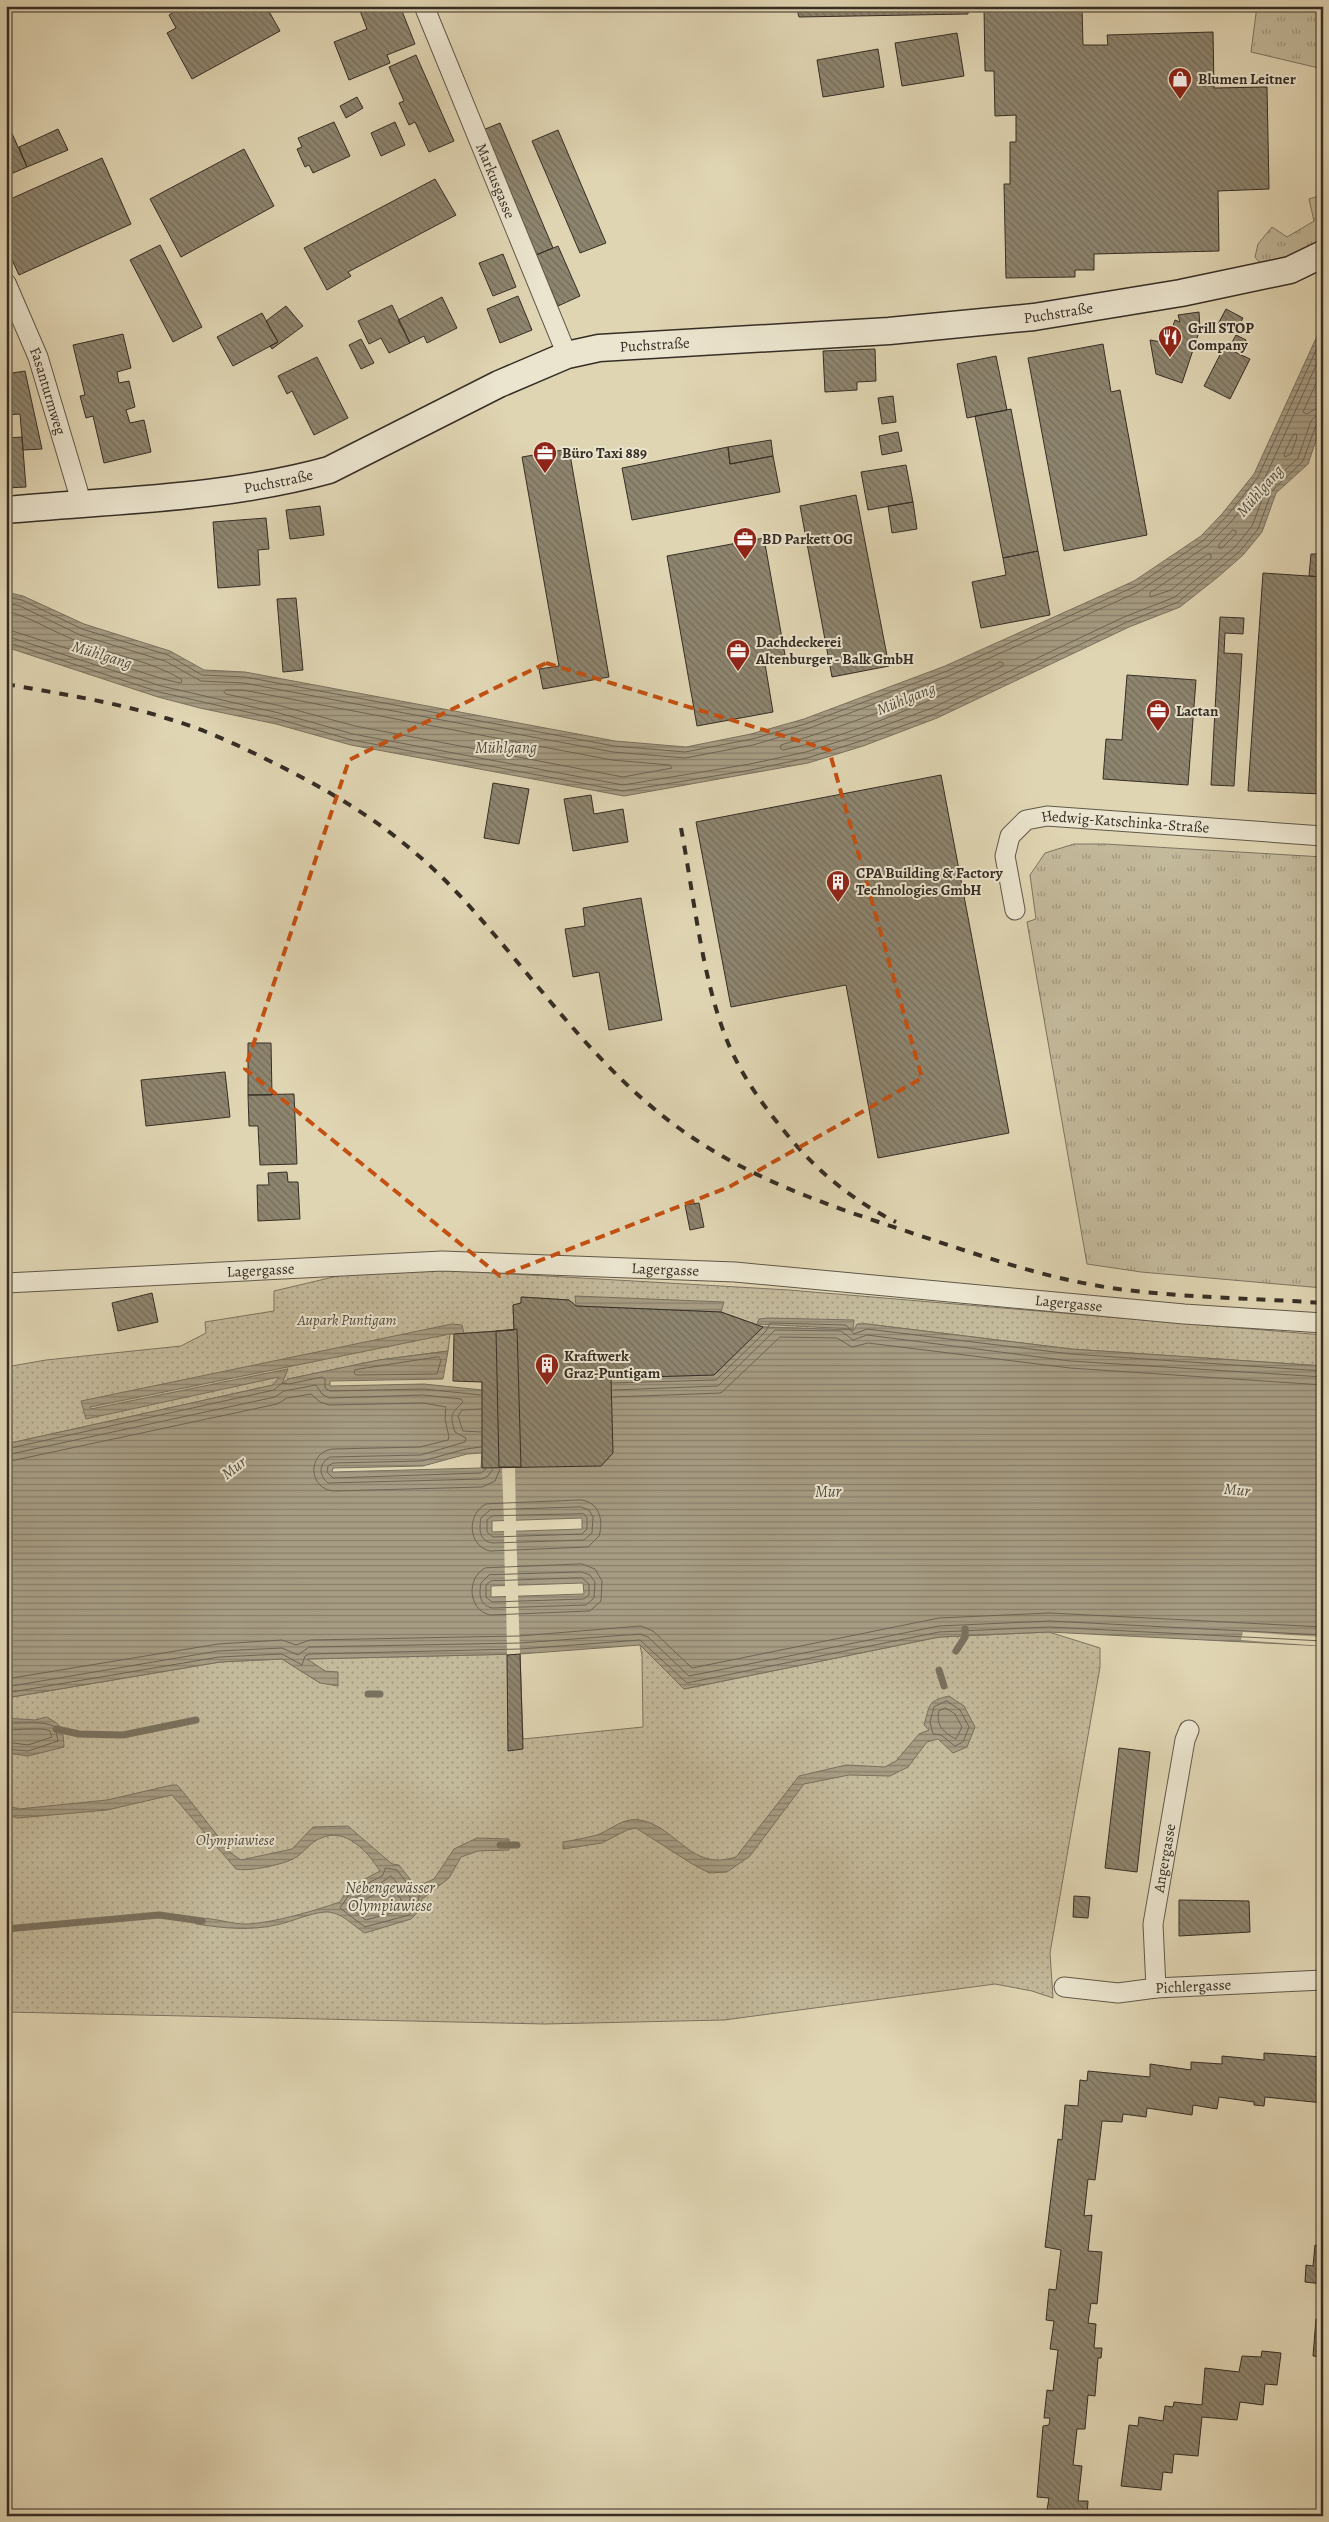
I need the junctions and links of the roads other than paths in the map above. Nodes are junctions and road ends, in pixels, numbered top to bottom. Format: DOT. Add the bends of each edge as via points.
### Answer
graph roads {
  1 [pos="424,6"];
  2 [pos="1323,254"];
  3 [pos="6,283"];
  4 [pos="567,355"];
  5 [pos="80,503"];
  6 [pos="6,510"];
  7 [pos="1323,836"];
  8 [pos="1015,910"];
  9 [pos="6,1283"];
  10 [pos="1323,1323"];
  11 [pos="1189,1730"];
  12 [pos="1323,1980"];
  13 [pos="1064,1987"];
  14 [pos="1156,1988"];
  1 -- 4 [label="street, Markusgasse"];
  2 -- 4 [label="main road, Puchstraße" via="1290,270 1181,293 1034,317 890,331 599,348"];
  3 -- 5 [label="street, Fasanturmweg" via="38,357"];
  4 -- 5 [label="main road, Puchstraße" via="499,384 329,470 255,488"];
  5 -- 6 [label="main road, Puchstraße"];
  7 -- 8 [label="street, Hedwig-Katschinka-Straße" via="1047,816 1026,820 1010,836 1005,856"];
  9 -- 10 [label="street, Lagergasse" via="442,1261 498,1262 735,1272 1184,1314"];
  11 -- 14 [label="street, Angergasse" via="1153,1924"];
  12 -- 14 [label="street, Pichlergasse"];
  13 -- 14 [label="street, Pichlergasse" via="1118,1993"];
}
